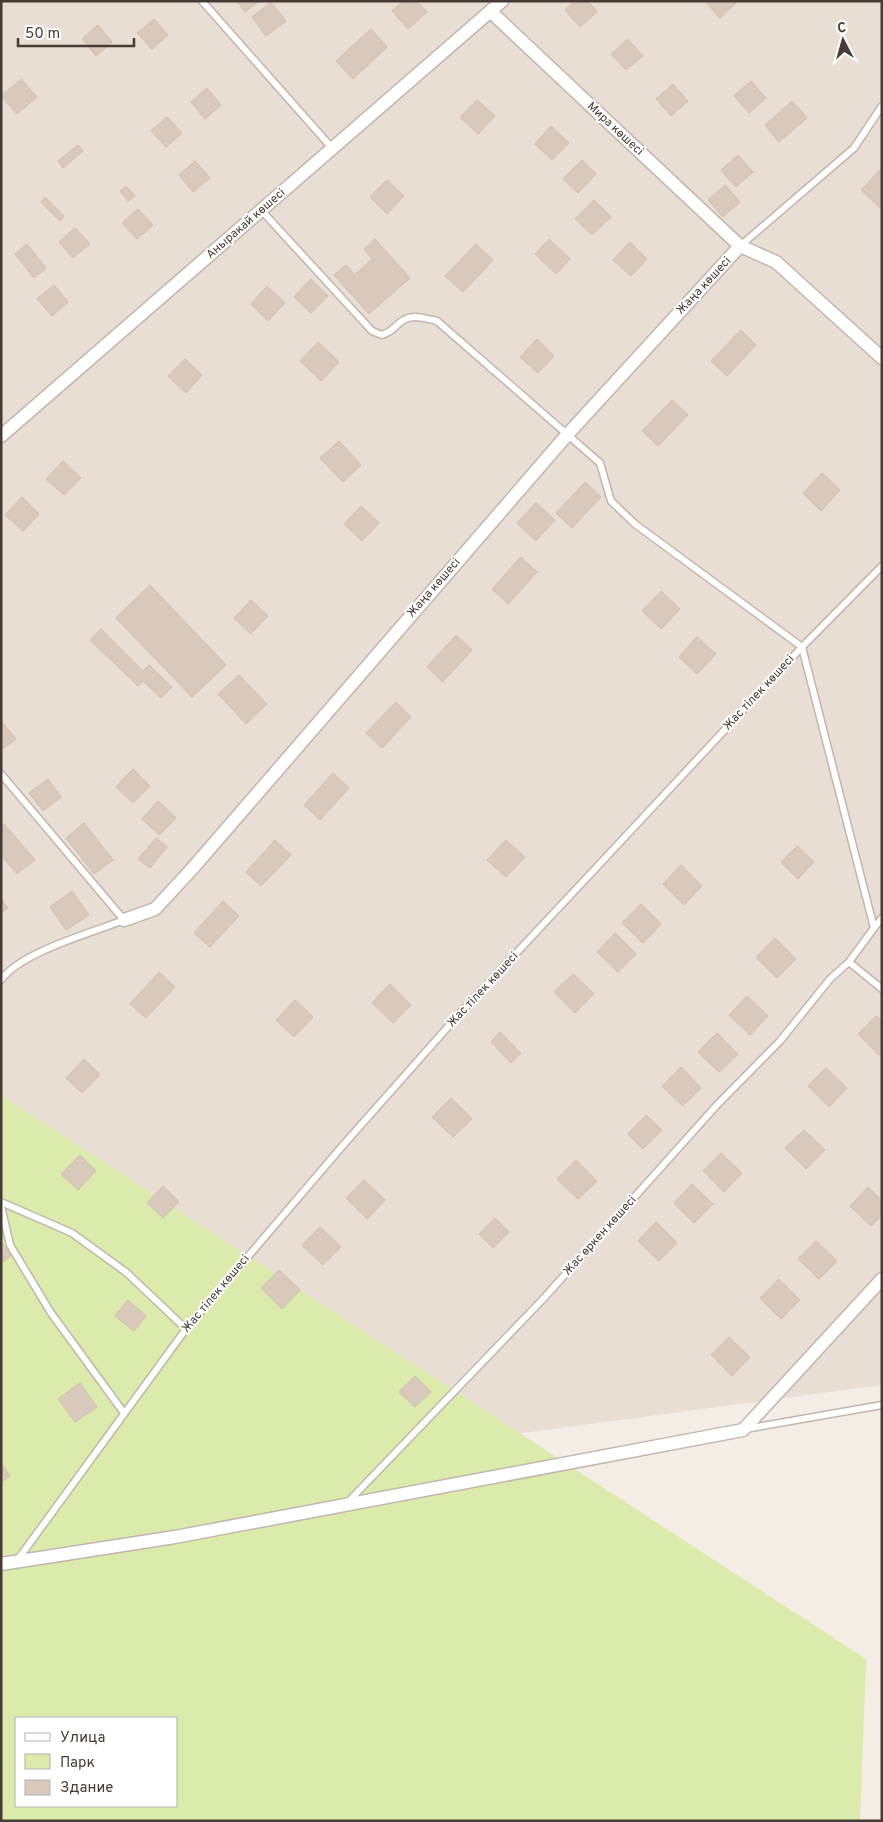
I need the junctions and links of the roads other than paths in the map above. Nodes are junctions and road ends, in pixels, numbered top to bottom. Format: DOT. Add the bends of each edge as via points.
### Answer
graph roads {
  1 [pos="202,1"];
  2 [pos="502,1"];
  3 [pos="491,12"];
  4 [pos="882,106"];
  5 [pos="332,148"];
  6 [pos="261,210"];
  7 [pos="740,246"];
  8 [pos="882,358"];
  9 [pos="567,435"];
  10 [pos="1,436"];
  11 [pos="882,566"];
  12 [pos="802,647"];
  13 [pos="1,774"];
  14 [pos="882,918"];
  15 [pos="124,920"];
  16 [pos="874,928"];
  17 [pos="849,962"];
  18 [pos="1,980"];
  19 [pos="882,989"];
  20 [pos="1,1202"];
  21 [pos="1,1206"];
  22 [pos="882,1279"];
  23 [pos="186,1329"];
  24 [pos="882,1404"];
  25 [pos="124,1413"];
  26 [pos="743,1430"];
  27 [pos="344,1505"];
  28 [pos="1,1564"];
  29 [pos="14,1564"];
  1 -- 5 [label="lane"];
  2 -- 3 [label="street, Аныракай көшесі"];
  3 -- 5 [label="street, Аныракай көшесі"];
  3 -- 7 [label="street, Мира көшесі"];
  4 -- 7 [label="lane" via="854,148"];
  5 -- 6 [label="street, Аныракай көшесі"];
  6 -- 9 [label="lane" via="372,331 382,336 393,331 402,321 418,316 437,321"];
  6 -- 10 [label="street, Аныракай көшесі"];
  7 -- 8 [label="street, Мира көшесі" via="776,262"];
  7 -- 9 [label="street, Жаңа көшесі"];
  9 -- 12 [label="lane" via="600,463 612,501 635,524"];
  9 -- 15 [label="street, Жаңа көшесі" via="192,869 156,908"];
  11 -- 12 [label="lane, Жас тілек көшесі"];
  12 -- 16 [label="lane"];
  12 -- 23 [label="lane, Жас тілек көшесі" via="462,1012 344,1143"];
  13 -- 15 [label="lane"];
  14 -- 16 [label="lane, Жас өркен көшесі"];
  15 -- 18 [label="lane" via="46,950 8,970"];
  16 -- 17 [label="lane, Жас өркен көшесі"];
  17 -- 19 [label="lane"];
  17 -- 27 [label="lane, Жас өркен көшесі" via="830,978 780,1041 716,1106 544,1298"];
  20 -- 23 [label="lane" via="72,1233 127,1273"];
  21 -- 25 [label="lane" via="10,1245 51,1313"];
  22 -- 26 [label="street"];
  23 -- 25 [label="lane, Жас тілек көшесі"];
  24 -- 26 [label="lane"];
  25 -- 29 [label="lane, Жас тілек көшесі"];
  26 -- 27 [label="street"];
  27 -- 29 [label="street"];
  28 -- 29 [label="street"];
}
